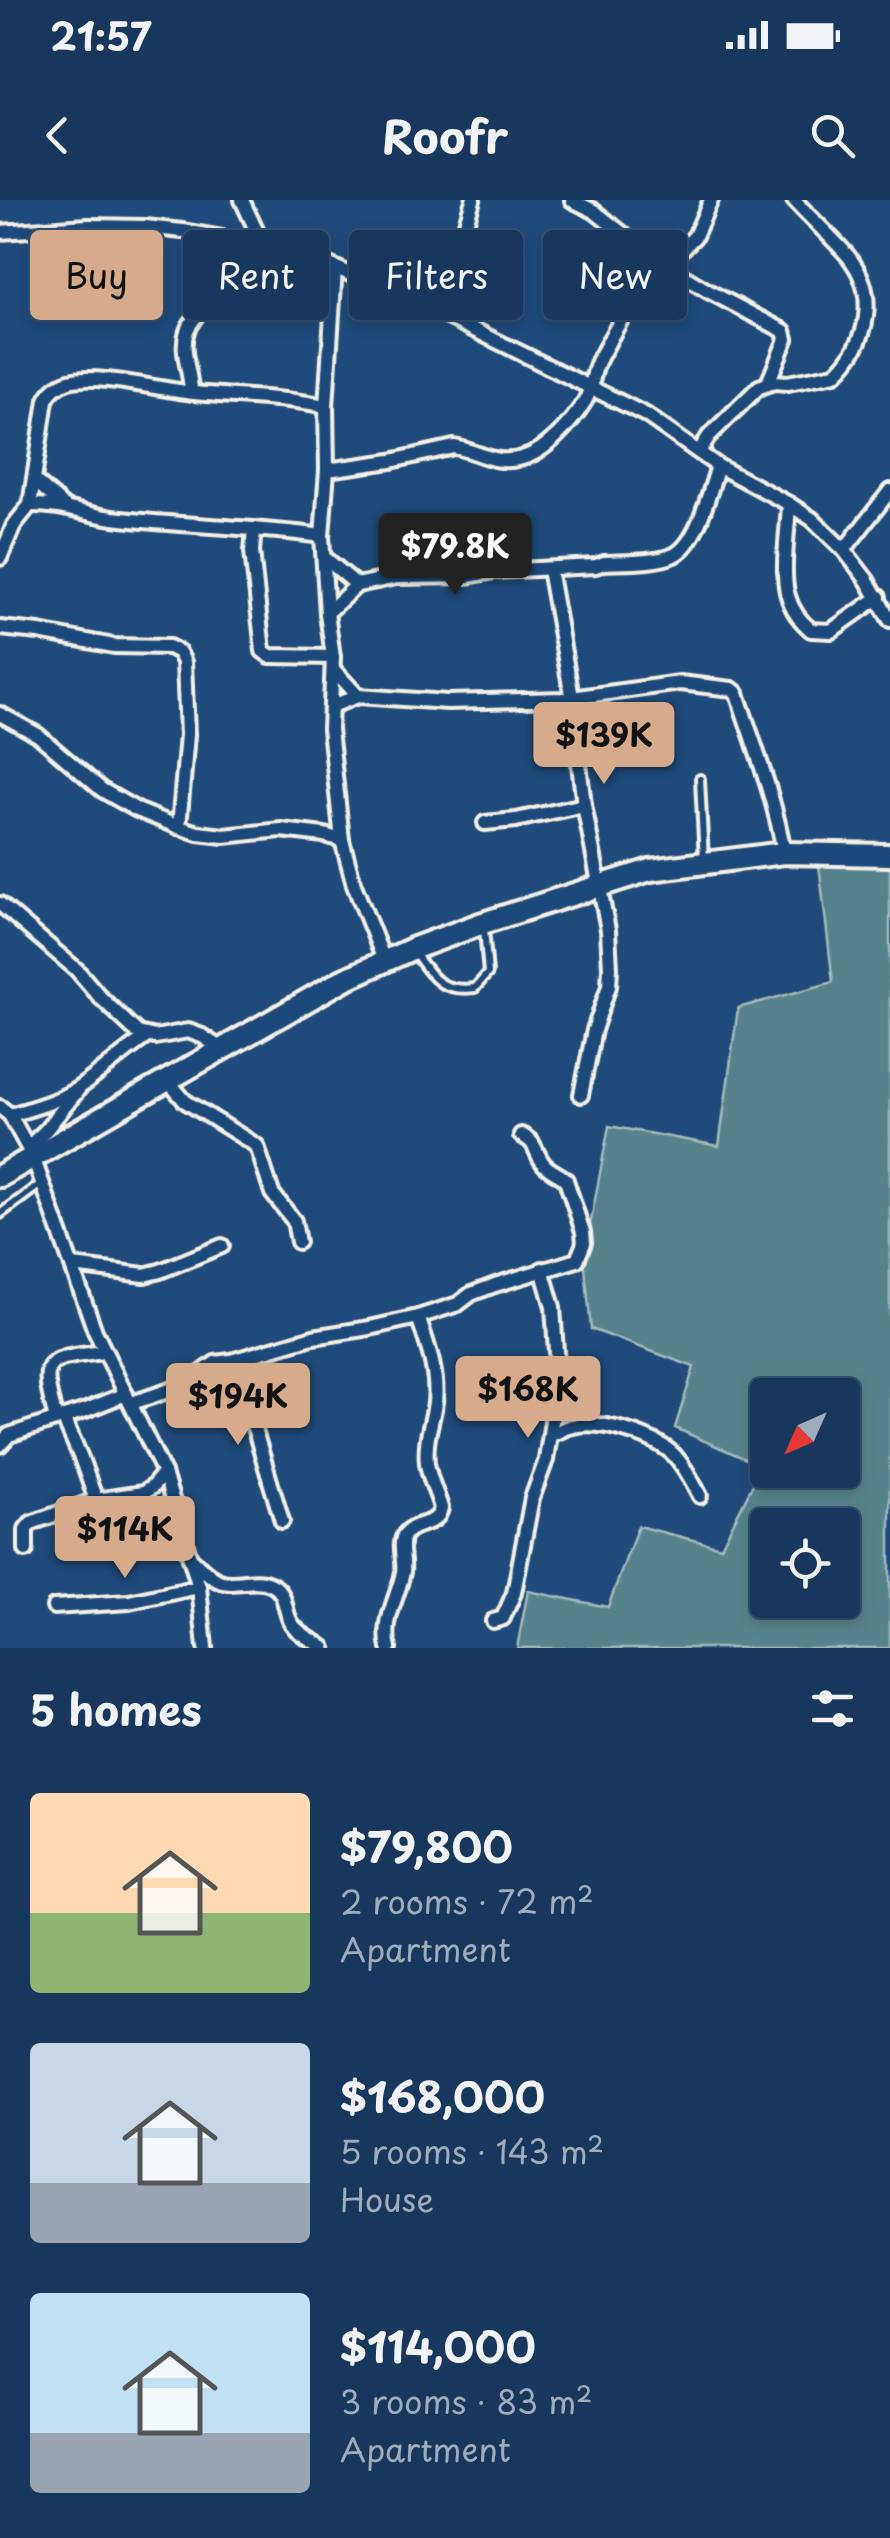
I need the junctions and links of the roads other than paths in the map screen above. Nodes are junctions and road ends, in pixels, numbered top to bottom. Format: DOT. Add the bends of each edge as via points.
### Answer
graph roads {
  1 [pos="242,200"];
  2 [pos="473,200"];
  3 [pos="572,200"];
  4 [pos="711,200"];
  5 [pos="794,200"];
  6 [pos="183,230"];
  7 [pos="256,230"];
  8 [pos="464,230"];
  9 [pos="618,230"];
  10 [pos="0,232"];
  11 [pos="687,244"];
  12 [pos="329,266"];
  13 [pos="334,268"];
  14 [pos="349,274"];
  15 [pos="687,278"];
  16 [pos="194,320"];
  17 [pos="454,320"];
  18 [pos="622,320"];
  19 [pos="768,384"];
  20 [pos="592,387"];
  21 [pos="190,392"];
  22 [pos="326,406"];
  23 [pos="699,452"];
  24 [pos="718,466"];
  25 [pos="327,470"];
  26 [pos="34,480"];
  27 [pos="890,491"];
  28 [pos="789,504"];
  29 [pos="30,505"];
  30 [pos="64,507"];
  31 [pos="254,529"];
  32 [pos="322,536"];
  33 [pos="844,550"];
  34 [pos="0,558"];
  35 [pos="325,558"];
  36 [pos="550,570"];
  37 [pos="357,585"];
  38 [pos="879,597"];
  39 [pos="327,613"];
  40 [pos="890,620"];
  41 [pos="0,628"];
  42 [pos="333,662"];
  43 [pos="358,696"];
  44 [pos="568,698"];
  45 [pos="332,706"];
  46 [pos="0,714"];
  47 [pos="700,779"];
  48 [pos="584,805"];
  49 [pos="484,823"];
  50 [pos="179,827"];
  51 [pos="342,840"];
  52 [pos="784,852"];
  53 [pos="890,855"];
  54 [pos="704,862"];
  55 [pos="600,886"];
  56 [pos="0,904"];
  57 [pos="483,923"];
  58 [pos="412,948"];
  59 [pos="384,960"];
  60 [pos="146,1037"];
  61 [pos="224,1050"];
  62 [pos="168,1082"];
  63 [pos="80,1088"];
  64 [pos="580,1094"];
  65 [pos="5,1111"];
  66 [pos="522,1135"];
  67 [pos="30,1152"];
  68 [pos="0,1176"];
  69 [pos="43,1183"];
  70 [pos="0,1214"];
  71 [pos="298,1242"];
  72 [pos="222,1246"];
  73 [pos="74,1266"];
  74 [pos="542,1269"];
  75 [pos="418,1317"];
  76 [pos="103,1352"];
  77 [pos="232,1361"];
  78 [pos="129,1398"];
  79 [pos="59,1418"];
  80 [pos="551,1435"];
  81 [pos="0,1445"];
  82 [pos="164,1473"];
  83 [pos="700,1496"];
  84 [pos="96,1500"];
  85 [pos="282,1522"];
  86 [pos="26,1550"];
  87 [pos="190,1557"];
  88 [pos="199,1587"];
  89 [pos="54,1607"];
  90 [pos="493,1621"];
  91 [pos="205,1648"];
  92 [pos="324,1648"];
  93 [pos="389,1648"];
  1 -- 7 [label="street"];
  2 -- 8 [label="street"];
  3 -- 9 [label="street"];
  4 -- 11 [label="street"];
  5 -- 19 [label="street" via="849,258 863,285 868,318 835,374"];
  6 -- 10 [label="street" via="88,226"];
  12 -- 13 [label="street"];
  13 -- 14 [label="street"];
  13 -- 22 [label="street"];
  15 -- 19 [label="street" via="784,331"];
  16 -- 21 [label="street" via="185,348"];
  17 -- 20 [label="street"];
  18 -- 20 [label="street"];
  19 -- 23 [label="street" via="727,417"];
  20 -- 23 [label="street"];
  20 -- 25 [label="street" via="564,427 518,460 488,460 454,447"];
  21 -- 22 [label="street"];
  21 -- 26 [label="street" via="104,380 58,387 46,400"];
  22 -- 25 [label="street"];
  23 -- 24 [label="street"];
  24 -- 28 [label="street"];
  24 -- 36 [label="street" via="698,525 674,555"];
  25 -- 32 [label="street"];
  26 -- 29 [label="street"];
  26 -- 30 [label="street"];
  27 -- 33 [label="street"];
  28 -- 33 [label="street"];
  28 -- 38 [label="street" via="786,582 796,617 810,630 830,631"];
  29 -- 30 [label="street"];
  29 -- 34 [label="street"];
  30 -- 31 [label="street" via="119,519"];
  31 -- 32 [label="street"];
  31 -- 42 [label="street" via="263,651"];
  32 -- 35 [label="street"];
  33 -- 38 [label="street"];
  35 -- 37 [label="street"];
  35 -- 39 [label="street"];
  36 -- 37 [label="street"];
  36 -- 44 [label="street"];
  37 -- 39 [label="street"];
  38 -- 40 [label="street"];
  39 -- 42 [label="street"];
  41 -- 50 [label="street" via="114,646 169,647 182,655 187,735"];
  42 -- 43 [label="street"];
  42 -- 45 [label="street"];
  43 -- 44 [label="street" via="448,702"];
  43 -- 45 [label="street"];
  44 -- 48 [label="street"];
  44 -- 52 [label="street" via="680,684 737,693"];
  45 -- 51 [label="street"];
  46 -- 50 [label="street" via="38,735 102,790"];
  47 -- 54 [label="lane"];
  48 -- 49 [label="street"];
  48 -- 55 [label="street"];
  50 -- 51 [label="street" via="224,836 280,830"];
  51 -- 59 [label="street"];
  52 -- 53 [label="main road"];
  52 -- 54 [label="main road"];
  54 -- 55 [label="main road"];
  55 -- 57 [label="main road"];
  55 -- 64 [label="street" via="609,986"];
  56 -- 60 [label="street"];
  57 -- 58 [label="main road"];
  57 -- 58 [label="lane" via="488,973 476,988 440,984"];
  58 -- 59 [label="main road"];
  59 -- 61 [label="main road"];
  60 -- 61 [label="street" via="188,1031"];
  60 -- 63 [label="street"];
  61 -- 62 [label="main road"];
  62 -- 67 [label="main road"];
  62 -- 71 [label="street" via="185,1101 257,1146"];
  63 -- 65 [label="street" via="33,1109"];
  63 -- 67 [label="street"];
  65 -- 67 [label="street"];
  66 -- 74 [label="street" via="563,1176 584,1232 577,1260"];
  67 -- 68 [label="main road"];
  67 -- 69 [label="street"];
  69 -- 70 [label="lane"];
  69 -- 73 [label="street"];
  72 -- 73 [label="street" via="144,1275"];
  73 -- 76 [label="street"];
  74 -- 75 [label="street"];
  74 -- 80 [label="street" via="558,1355"];
  75 -- 77 [label="street"];
  75 -- 93 [label="street" via="435,1398 427,1468 441,1508 435,1521 402,1540"];
  76 -- 78 [label="street"];
  76 -- 79 [label="street" via="54,1361 48,1391"];
  77 -- 78 [label="street" via="215,1363 185,1385"];
  77 -- 85 [label="street"];
  78 -- 79 [label="street"];
  78 -- 82 [label="street"];
  79 -- 81 [label="street"];
  79 -- 84 [label="street"];
  80 -- 83 [label="street" via="586,1424 643,1436 674,1455"];
  80 -- 90 [label="street" via="514,1593 502,1618"];
  82 -- 84 [label="street" via="143,1494"];
  82 -- 87 [label="street"];
  84 -- 86 [label="street" via="27,1525"];
  87 -- 88 [label="street"];
  87 -- 92 [label="street" via="223,1582 272,1584 294,1628"];
  88 -- 89 [label="street" via="129,1602"];
  88 -- 91 [label="street"];
}
